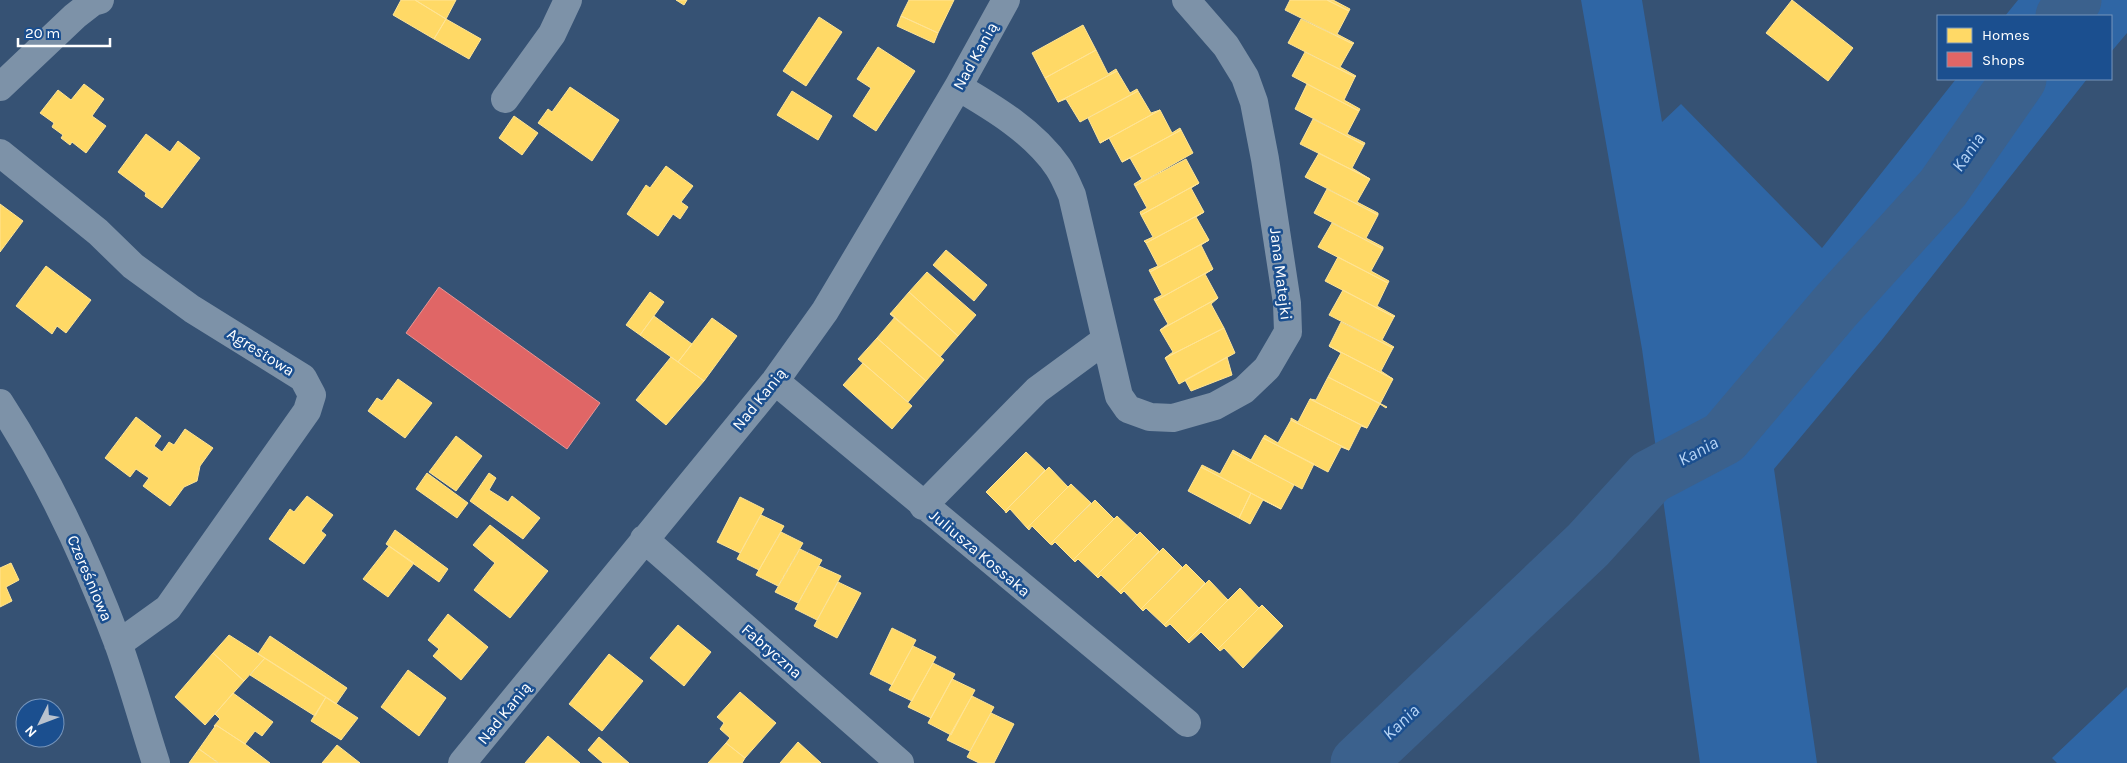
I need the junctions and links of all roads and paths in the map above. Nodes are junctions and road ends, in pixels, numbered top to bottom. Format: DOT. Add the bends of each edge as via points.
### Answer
graph roads {
  1 [pos="100,0"];
  2 [pos="568,0"];
  3 [pos="1006,0"];
  4 [pos="1192,2"];
  5 [pos="0,87"];
  6 [pos="958,87"];
  7 [pos="506,99"];
  8 [pos="0,153"];
  9 [pos="1104,340"];
  10 [pos="775,381"];
  11 [pos="0,403"];
  12 [pos="923,506"];
  13 [pos="644,539"];
  14 [pos="118,644"];
  15 [pos="1187,723"];
  16 [pos="156,763"];
  17 [pos="462,763"];
  18 [pos="900,763"];
  1 -- 5 [label="street" via="75,16"];
  2 -- 7 [label="street" via="552,34"];
  3 -- 6 [label="street, Nad Kanią"];
  4 -- 9 [label="street, Jana Matejki" via="1226,46 1245,77 1254,102 1287,303 1288,332 1267,368 1244,390 1215,406 1173,418 1150,417 1128,409 1119,396"];
  6 -- 9 [label="street, Jana Matejki" via="992,107 1035,140 1058,168 1072,195"];
  6 -- 10 [label="street, Nad Kanią" via="825,311"];
  8 -- 14 [label="street, Agrestowa" via="98,232 133,266 192,309 304,378 312,395 308,411 168,608"];
  9 -- 12 [label="street" via="1037,390"];
  10 -- 12 [label="street, Juliusza Kossaka"];
  10 -- 13 [label="street, Nad Kanią"];
  11 -- 14 [label="street, Czereśniowa" via="61,510"];
  12 -- 15 [label="street, Juliusza Kossaka"];
  13 -- 17 [label="street, Nad Kanią"];
  13 -- 18 [label="street, Fabryczna"];
  14 -- 16 [label="street, Czereśniowa"];
}
